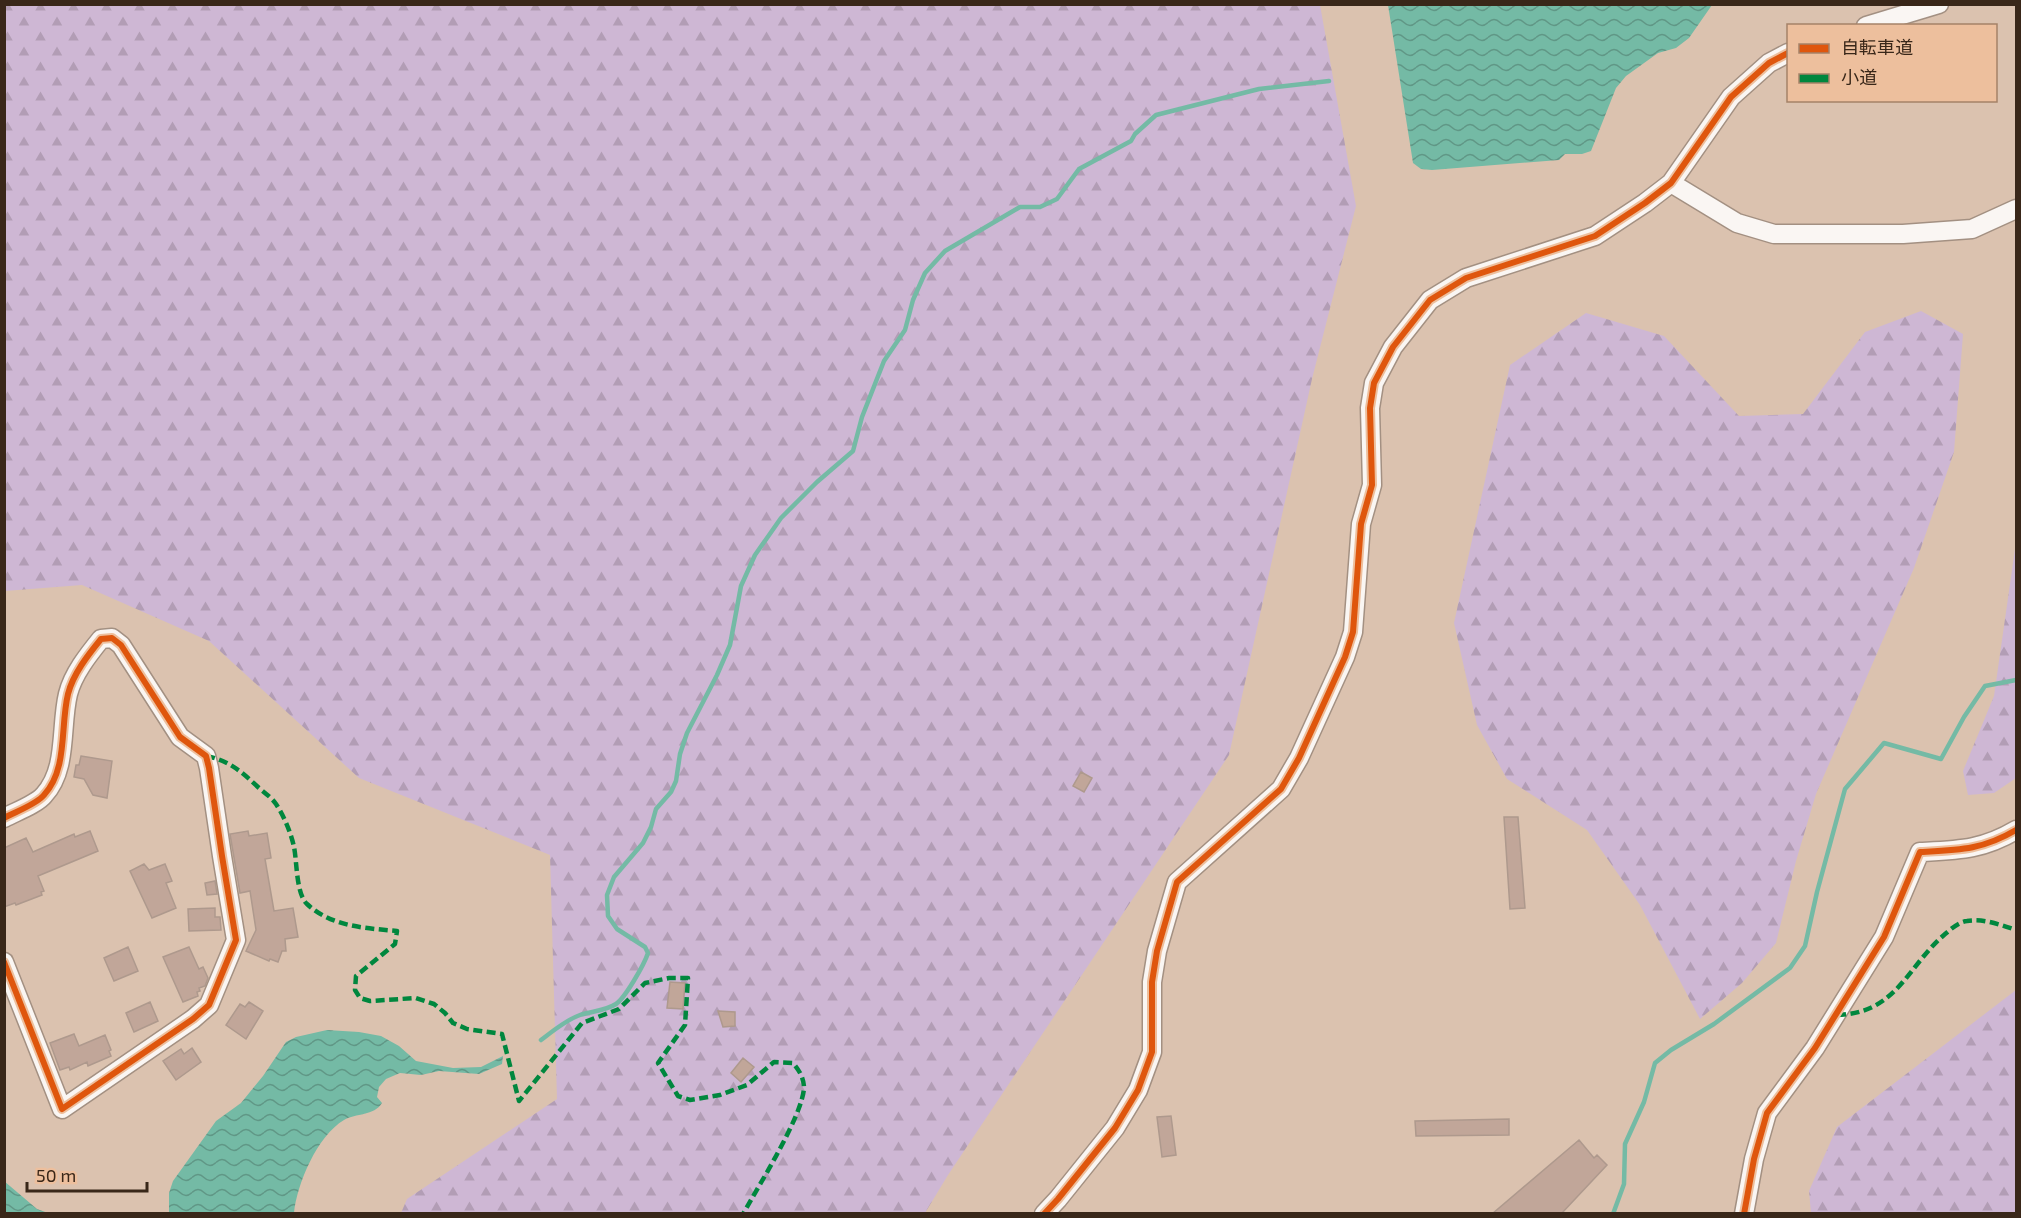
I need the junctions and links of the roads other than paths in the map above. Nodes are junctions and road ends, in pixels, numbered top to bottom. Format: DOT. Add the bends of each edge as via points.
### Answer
graph roads {
  1 [pos="1940,4"];
  2 [pos="1873,24"];
  3 [pos="1787,54"];
  4 [pos="1671,183"];
  5 [pos="2016,209"];
  6 [pos="4,818"];
  7 [pos="2016,830"];
  8 [pos="4,962"];
  9 [pos="1044,1214"];
  10 [pos="1744,1214"];
  1 -- 2 [label="street"];
  3 -- 4 [label="street" via="1769,63 1731,97"];
  4 -- 5 [label="street" via="1737,224 1774,234 1903,234 1972,229"];
  4 -- 9 [label="street" via="1595,236 1466,278 1430,300 1393,347 1374,383 1370,408 1372,485 1361,524 1353,632 1345,657 1281,789 1177,882 1156,951 1152,1052 1138,1090 1115,1128"];
  6 -- 8 [label="street" via="43,797 57,777 73,680 101,639 112,638 121,645 180,737 206,756 236,940 209,1005 63,1109"];
  7 -- 10 [label="street" via="1971,849 1920,852 1884,937 1815,1048 1767,1113"];
}
